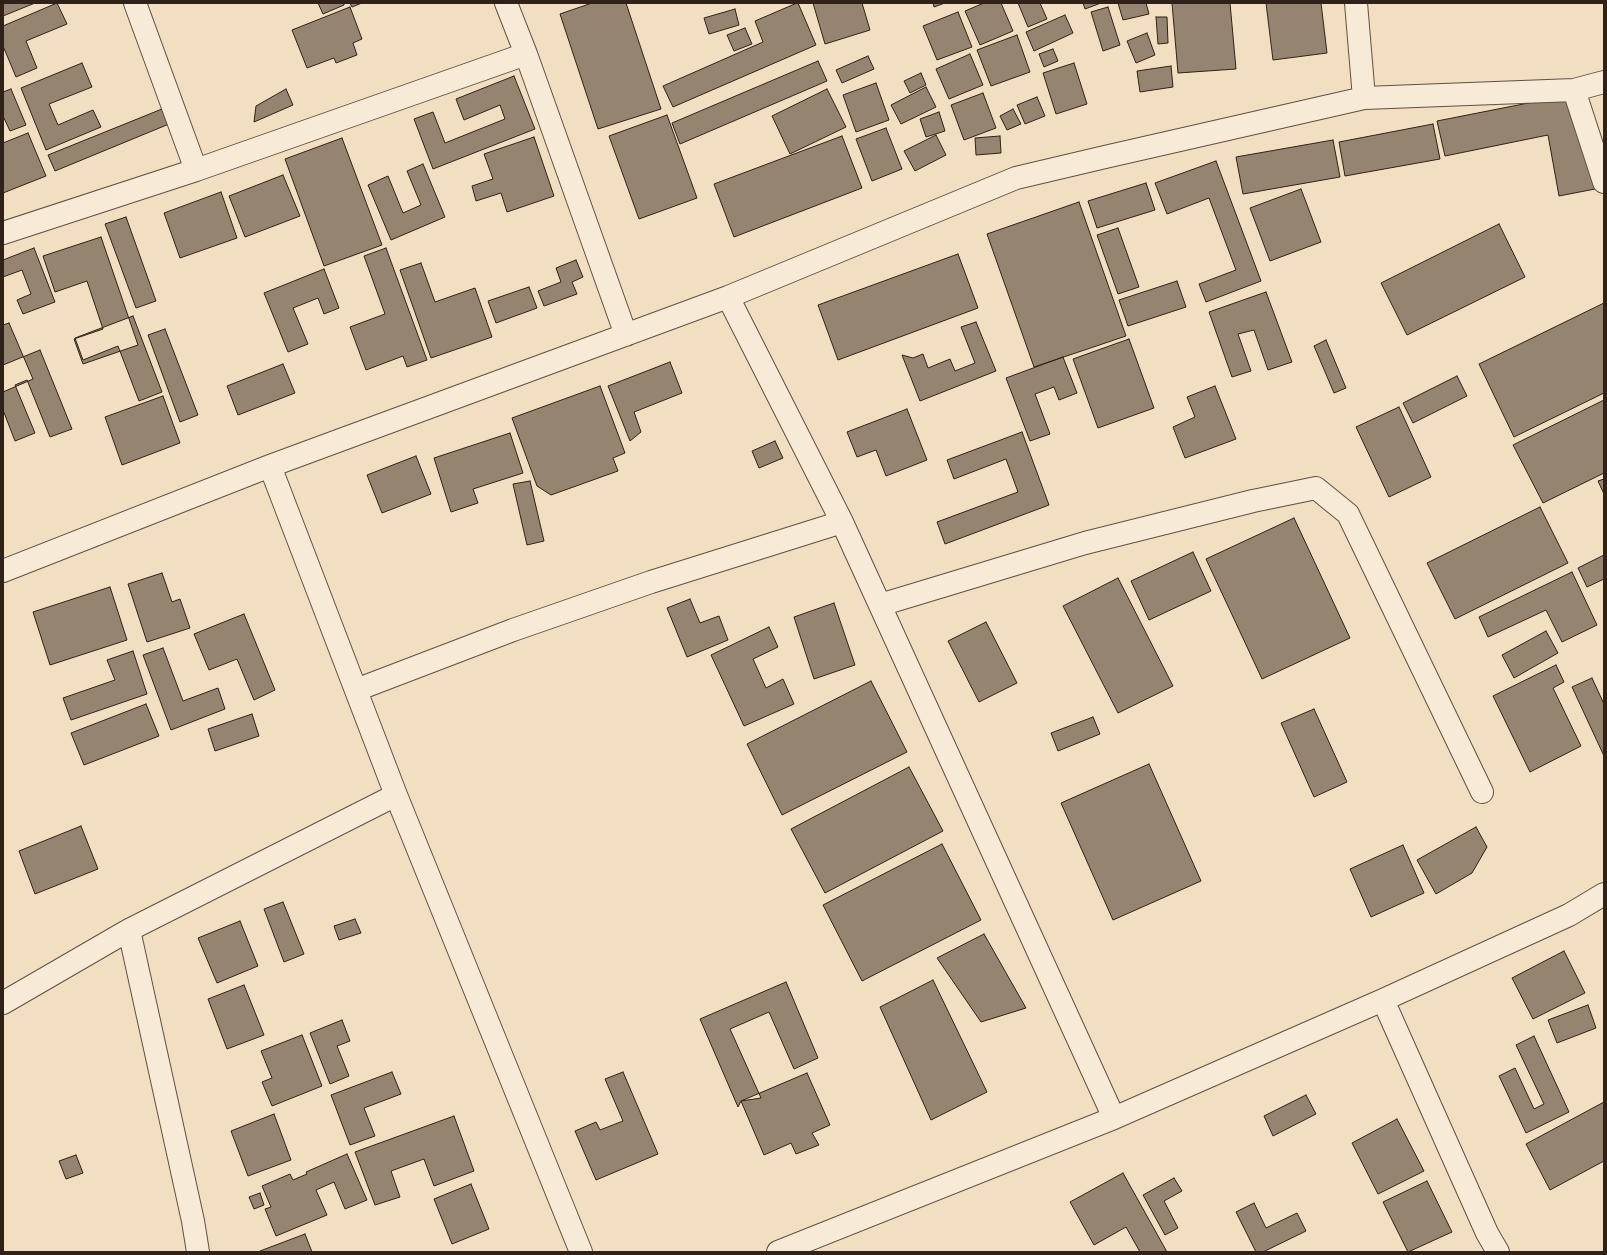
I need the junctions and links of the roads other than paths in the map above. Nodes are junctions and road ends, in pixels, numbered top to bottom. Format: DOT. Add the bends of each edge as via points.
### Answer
graph roads {
  1 [pos="135,3"];
  2 [pos="506,3"];
  3 [pos="1356,3"];
  4 [pos="526,54"];
  5 [pos="1604,82"];
  6 [pos="1574,90"];
  7 [pos="1364,98"];
  8 [pos="196,170"];
  9 [pos="1604,182"];
  10 [pos="3,233"];
  11 [pos="728,297"];
  12 [pos="626,336"];
  13 [pos="270,466"];
  14 [pos="842,522"];
  15 [pos="3,571"];
  16 [pos="880,605"];
  17 [pos="356,690"];
  18 [pos="1482,792"];
  19 [pos="396,795"];
  20 [pos="1604,894"];
  21 [pos="129,930"];
  22 [pos="1383,1000"];
  23 [pos="3,1003"];
  24 [pos="1114,1118"];
  25 [pos="198,1252"];
  26 [pos="581,1252"];
  27 [pos="778,1252"];
  28 [pos="1498,1252"];
  1 -- 8 [label="street"];
  2 -- 4 [label="street"];
  3 -- 7 [label="street"];
  4 -- 8 [label="street"];
  4 -- 12 [label="street"];
  5 -- 6 [label="street"];
  6 -- 7 [label="street"];
  6 -- 9 [label="street"];
  7 -- 11 [label="street" via="1016,178"];
  8 -- 10 [label="street"];
  11 -- 12 [label="street"];
  11 -- 14 [label="street"];
  12 -- 13 [label="street"];
  13 -- 15 [label="street"];
  13 -- 17 [label="street"];
  14 -- 16 [label="street"];
  14 -- 17 [label="street" via="651,582 513,630"];
  16 -- 18 [label="street" via="1085,543 1316,488 1348,514"];
  16 -- 24 [label="street"];
  17 -- 19 [label="street"];
  19 -- 21 [label="street"];
  19 -- 26 [label="street"];
  20 -- 22 [label="street" via="1570,915"];
  21 -- 23 [label="street"];
  21 -- 25 [label="street"];
  22 -- 24 [label="street"];
  22 -- 28 [label="street" via="1487,1233"];
  24 -- 27 [label="street"];
}
